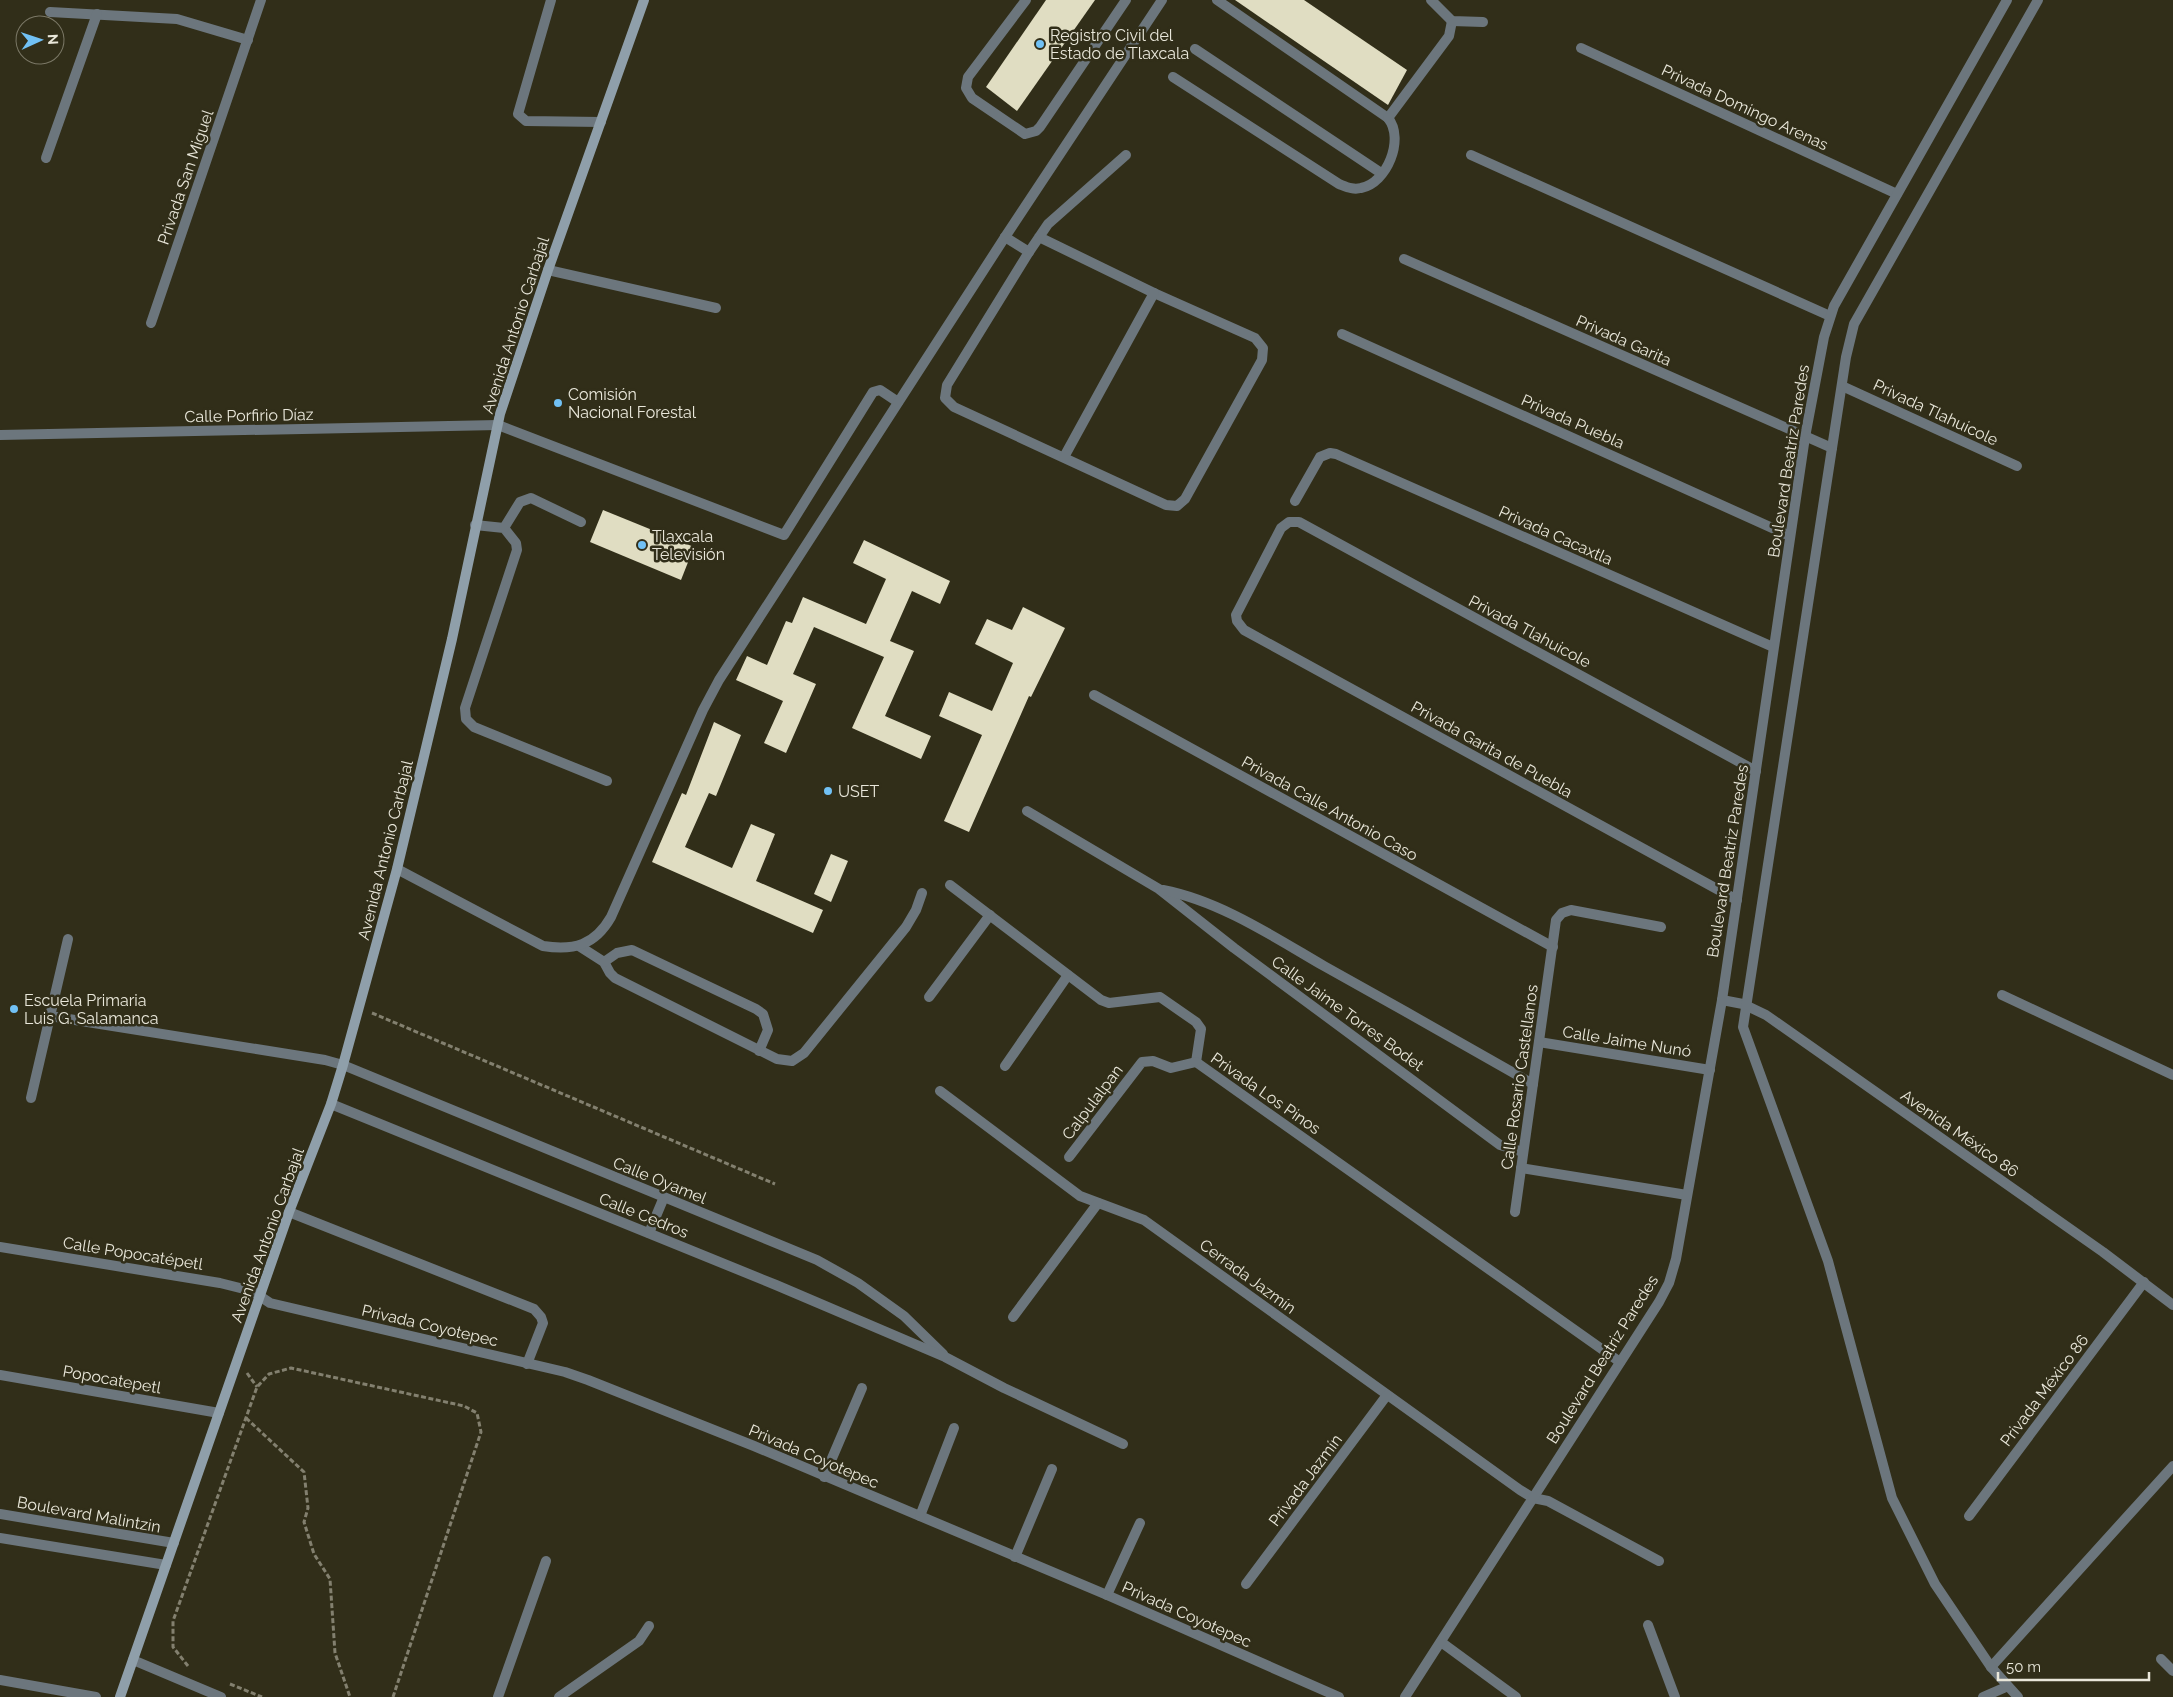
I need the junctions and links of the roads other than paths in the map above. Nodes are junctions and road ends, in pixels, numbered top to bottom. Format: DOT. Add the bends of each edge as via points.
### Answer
graph roads {
  1 [pos="261,0"];
  2 [pos="551,0"];
  3 [pos="644,0"];
  4 [pos="1026,0"];
  5 [pos="1126,0"];
  6 [pos="1162,0"];
  7 [pos="1217,0"];
  8 [pos="1431,0"];
  9 [pos="2007,0"];
  10 [pos="2038,0"];
  11 [pos="50,12"];
  12 [pos="97,14"];
  13 [pos="1452,21"];
  14 [pos="1483,22"];
  15 [pos="248,40"];
  16 [pos="1581,48"];
  17 [pos="1195,49"];
  18 [pos="1173,77"];
  19 [pos="1388,118"];
  20 [pos="601,122"];
  21 [pos="1126,155"];
  22 [pos="1471,156"];
  23 [pos="46,158"];
  24 [pos="1381,174"];
  25 [pos="1897,194"];
  26 [pos="1004,237"];
  27 [pos="1039,237"];
  28 [pos="1029,252"];
  29 [pos="1404,259"];
  30 [pos="548,270"];
  31 [pos="1154,293"];
  32 [pos="716,308"];
  33 [pos="1830,316"];
  34 [pos="151,322"];
  35 [pos="1342,334"];
  36 [pos="1842,386"];
  37 [pos="898,402"];
  38 [pos="498,424"];
  39 [pos="0,435"];
  40 [pos="1805,437"];
  41 [pos="1832,448"];
  42 [pos="1064,457"];
  43 [pos="2017,466"];
  44 [pos="1295,501"];
  45 [pos="581,522"];
  46 [pos="1289,522"];
  47 [pos="476,525"];
  48 [pos="504,528"];
  49 [pos="1790,536"];
  50 [pos="1773,647"];
  51 [pos="1094,695"];
  52 [pos="1756,771"];
  53 [pos="607,781"];
  54 [pos="1027,811"];
  55 [pos="397,868"];
  56 [pos="950,885"];
  57 [pos="1159,889"];
  58 [pos="922,893"];
  59 [pos="1737,900"];
  60 [pos="990,915"];
  61 [pos="1661,927"];
  62 [pos="68,939"];
  63 [pos="579,946"];
  64 [pos="1553,947"];
  65 [pos="604,962"];
  66 [pos="1068,975"];
  67 [pos="2002,995"];
  68 [pos="929,997"];
  69 [pos="1722,1000"];
  70 [pos="1747,1006"];
  71 [pos="50,1016"];
  72 [pos="1539,1042"];
  73 [pos="759,1051"];
  74 [pos="1196,1062"];
  75 [pos="343,1065"];
  76 [pos="1005,1066"];
  77 [pos="1710,1070"];
  78 [pos="2173,1075"];
  79 [pos="1533,1084"];
  80 [pos="940,1091"];
  81 [pos="31,1098"];
  82 [pos="331,1104"];
  83 [pos="1523,1152"];
  84 [pos="1069,1157"];
  85 [pos="1521,1168"];
  86 [pos="1687,1194"];
  87 [pos="664,1197"];
  88 [pos="1098,1203"];
  89 [pos="290,1212"];
  90 [pos="1515,1212"];
  91 [pos="649,1233"];
  92 [pos="0,1247"];
  93 [pos="2144,1282"];
  94 [pos="260,1295"];
  95 [pos="2173,1305"];
  96 [pos="1013,1317"];
  97 [pos="945,1357"];
  98 [pos="1620,1362"];
  99 [pos="528,1364"];
  100 [pos="0,1375"];
  101 [pos="862,1388"];
  102 [pos="1387,1395"];
  103 [pos="219,1413"];
  104 [pos="954,1428"];
  105 [pos="1123,1444"];
  106 [pos="2173,1466"];
  107 [pos="1052,1469"];
  108 [pos="824,1477"];
  109 [pos="1533,1498"];
  110 [pos="0,1514"];
  111 [pos="920,1516"];
  112 [pos="1969,1516"];
  113 [pos="1140,1523"];
  114 [pos="0,1538"];
  115 [pos="174,1543"];
  116 [pos="1015,1557"];
  117 [pos="1659,1561"];
  118 [pos="546,1562"];
  119 [pos="166,1566"];
  120 [pos="1246,1584"];
  121 [pos="1107,1595"];
  122 [pos="1648,1624"];
  123 [pos="649,1626"];
  124 [pos="1441,1642"];
  125 [pos="2161,1659"];
  126 [pos="133,1660"];
  127 [pos="1991,1667"];
  128 [pos="2173,1671"];
  129 [pos="0,1680"];
  130 [pos="2006,1686"];
  131 [pos="96,1697"];
  132 [pos="120,1697"];
  133 [pos="220,1697"];
  134 [pos="498,1697"];
  135 [pos="559,1697"];
  136 [pos="1339,1697"];
  137 [pos="1405,1697"];
  138 [pos="1516,1697"];
  139 [pos="1675,1697"];
  140 [pos="1983,1697"];
  141 [pos="2018,1697"];
  1 -- 15 [label="street, Privada San Miguel"];
  2 -- 20 [label="street" via="518,114 526,121"];
  3 -- 20 [label="street, Avenida Antonio Carbajal"];
  4 -- 5 [label="street" via="968,76 966,88 972,98 1025,134 1040,127"];
  6 -- 26 [label="street"];
  7 -- 19 [label="street"];
  8 -- 13 [label="street"];
  9 -- 25 [label="street, Boulevard Beatriz Paredes"];
  10 -- 36 [label="street" via="1854,324"];
  11 -- 12 [label="street"];
  12 -- 15 [label="street" via="177,19"];
  12 -- 23 [label="street"];
  13 -- 14 [label="street"];
  13 -- 19 [label="street" via="1449,36"];
  15 -- 34 [label="street, Privada San Miguel"];
  16 -- 25 [label="street, Privada Domingo Arenas"];
  17 -- 24 [label="street"];
  18 -- 24 [label="street" via="1339,184 1362,188"];
  19 -- 24 [label="street" via="1394,130 1394,146"];
  20 -- 30 [label="street, Avenida Antonio Carbajal"];
  21 -- 27 [label="street" via="1050,221"];
  22 -- 33 [label="street"];
  25 -- 33 [label="street, Boulevard Beatriz Paredes"];
  26 -- 28 [label="street"];
  26 -- 37 [label="street"];
  27 -- 28 [label="street"];
  27 -- 31 [label="street"];
  28 -- 42 [label="street" via="947,385 945,398 954,407"];
  29 -- 40 [label="street, Privada Garita"];
  30 -- 32 [label="street"];
  30 -- 38 [label="street, Avenida Antonio Carbajal"];
  31 -- 42 [label="street"];
  31 -- 42 [label="street" via="1255,338 1263,348 1262,360 1190,490 1177,506 1166,505"];
  33 -- 40 [label="street, Boulevard Beatriz Paredes"];
  35 -- 49 [label="street, Privada Puebla"];
  36 -- 41 [label="street"];
  36 -- 43 [label="street, Privada Tlahuicole"];
  37 -- 38 [label="street" via="880,390 873,392 784,535"];
  37 -- 63 [label="street" via="719,680 611,917 598,936"];
  38 -- 39 [label="street, Calle Porfirio Díaz"];
  38 -- 47 [label="street, Avenida Antonio Carbajal"];
  40 -- 41 [label="street, Privada Garita"];
  40 -- 49 [label="street, Boulevard Beatriz Paredes"];
  41 -- 70 [label="street"];
  44 -- 50 [label="street, Privada Cacaxtla" via="1317,461 1325,454 1336,454"];
  45 -- 48 [label="street" via="531,498 520,502"];
  46 -- 52 [label="street, Privada Tlahuicole" via="1299,522"];
  46 -- 59 [label="street, Privada Garita de Puebla" via="1281,528 1238,610 1237,621 1244,630"];
  47 -- 48 [label="street"];
  47 -- 55 [label="street, Avenida Antonio Carbajal"];
  48 -- 53 [label="street" via="516,543 517,554 465,708 466,719 474,727"];
  49 -- 50 [label="street, Boulevard Beatriz Paredes"];
  50 -- 52 [label="street, Boulevard Beatriz Paredes"];
  51 -- 64 [label="street, Privada Calle Antonio Caso"];
  52 -- 59 [label="street, Boulevard Beatriz Paredes"];
  54 -- 57 [label="street, Calle Jaime Torres Bodet"];
  55 -- 63 [label="street" via="543,946"];
  55 -- 75 [label="street, Avenida Antonio Carbajal"];
  56 -- 60 [label="street, Privada Los Pinos"];
  57 -- 79 [label="street, Calle Jaime Torres Bodet" via="1206,903 1262,931"];
  57 -- 83 [label="street, Calle Jaime Torres Bodet" via="1500,1145"];
  58 -- 73 [label="street" via="906,927 804,1053 784,1062"];
  59 -- 69 [label="street, Boulevard Beatriz Paredes"];
  60 -- 66 [label="street, Privada Los Pinos"];
  60 -- 68 [label="street"];
  61 -- 64 [label="street, Calle Rosario Castellanos" via="1566,911 1556,920"];
  62 -- 71 [label="street"];
  63 -- 65 [label="street"];
  64 -- 72 [label="street, Calle Rosario Castellanos"];
  65 -- 73 [label="street" via="615,978"];
  65 -- 73 [label="street" via="617,953 632,950 756,1009 763,1014 768,1030"];
  66 -- 74 [label="street, Privada Los Pinos" via="1106,1003 1157,997 1166,1000 1201,1029"];
  66 -- 76 [label="street"];
  67 -- 78 [label="street"];
  69 -- 70 [label="street, Avenida México 86"];
  69 -- 77 [label="street, Boulevard Beatriz Paredes"];
  70 -- 93 [label="street, Avenida México 86" via="1774,1021"];
  70 -- 127 [label="street" via="1743,1027 1828,1261 1892,1498 1935,1584"];
  71 -- 75 [label="street, Calle Oyamel"];
  71 -- 81 [label="street"];
  72 -- 77 [label="street, Calle Jaime Nunó"];
  72 -- 79 [label="street, Calle Rosario Castellanos"];
  74 -- 84 [label="street, Calpulalpan" via="1171,1068 1154,1061 1142,1062"];
  74 -- 98 [label="street, Privada Los Pinos"];
  75 -- 82 [label="street, Avenida Antonio Carbajal"];
  75 -- 87 [label="street, Calle Oyamel"];
  77 -- 86 [label="street, Boulevard Beatriz Paredes"];
  79 -- 83 [label="street, Calle Rosario Castellanos"];
  80 -- 88 [label="street, Cerrada Jazmín" via="1080,1196"];
  82 -- 89 [label="street, Avenida Antonio Carbajal"];
  82 -- 91 [label="street, Calle Cedros"];
  83 -- 85 [label="street, Calle Rosario Castellanos"];
  85 -- 86 [label="street"];
  85 -- 90 [label="street, Calle Rosario Castellanos"];
  86 -- 98 [label="street, Boulevard Beatriz Paredes" via="1669,1283"];
  87 -- 91 [label="street"];
  87 -- 97 [label="street, Calle Oyamel" via="817,1260 858,1283 904,1316"];
  88 -- 96 [label="street"];
  88 -- 102 [label="street, Cerrada Jazmín" via="1144,1220"];
  89 -- 94 [label="street, Avenida Antonio Carbajal"];
  89 -- 99 [label="street" via="534,1309 543,1323"];
  91 -- 97 [label="street, Calle Cedros"];
  92 -- 94 [label="street, Calle Popocatépetl" via="220,1283"];
  93 -- 95 [label="street, Avenida México 86"];
  93 -- 112 [label="street, Privada México 86"];
  94 -- 99 [label="street, Privada Coyotepec" via="270,1303"];
  94 -- 103 [label="street, Avenida Antonio Carbajal"];
  97 -- 105 [label="street"];
  98 -- 109 [label="street, Boulevard Beatriz Paredes"];
  99 -- 108 [label="street, Privada Coyotepec" via="565,1372 642,1400"];
  100 -- 103 [label="street, Popocatepetl"];
  101 -- 108 [label="street"];
  102 -- 109 [label="street, Cerrada Jazmín"];
  102 -- 120 [label="street, Privada Jazmín"];
  103 -- 115 [label="street, Avenida Antonio Carbajal"];
  104 -- 111 [label="street"];
  106 -- 127 [label="street"];
  107 -- 116 [label="street"];
  108 -- 111 [label="street, Privada Coyotepec"];
  109 -- 117 [label="street, Cerrada Jazmín" via="1548,1501"];
  109 -- 124 [label="street, Boulevard Beatriz Paredes"];
  110 -- 115 [label="street, Boulevard Malintzin"];
  111 -- 116 [label="street, Privada Coyotepec"];
  113 -- 121 [label="street"];
  114 -- 119 [label="street"];
  115 -- 119 [label="street, Avenida Antonio Carbajal"];
  116 -- 121 [label="street, Privada Coyotepec"];
  118 -- 134 [label="street"];
  119 -- 126 [label="street, Avenida Antonio Carbajal"];
  121 -- 136 [label="street, Privada Coyotepec"];
  122 -- 139 [label="street"];
  123 -- 135 [label="street" via="639,1641"];
  124 -- 137 [label="street, Boulevard Beatriz Paredes"];
  124 -- 138 [label="street"];
  125 -- 128 [label="street"];
  126 -- 132 [label="street, Avenida Antonio Carbajal"];
  126 -- 133 [label="street"];
  127 -- 130 [label="street"];
  129 -- 131 [label="street"];
  130 -- 140 [label="street"];
  130 -- 141 [label="street"];
}
